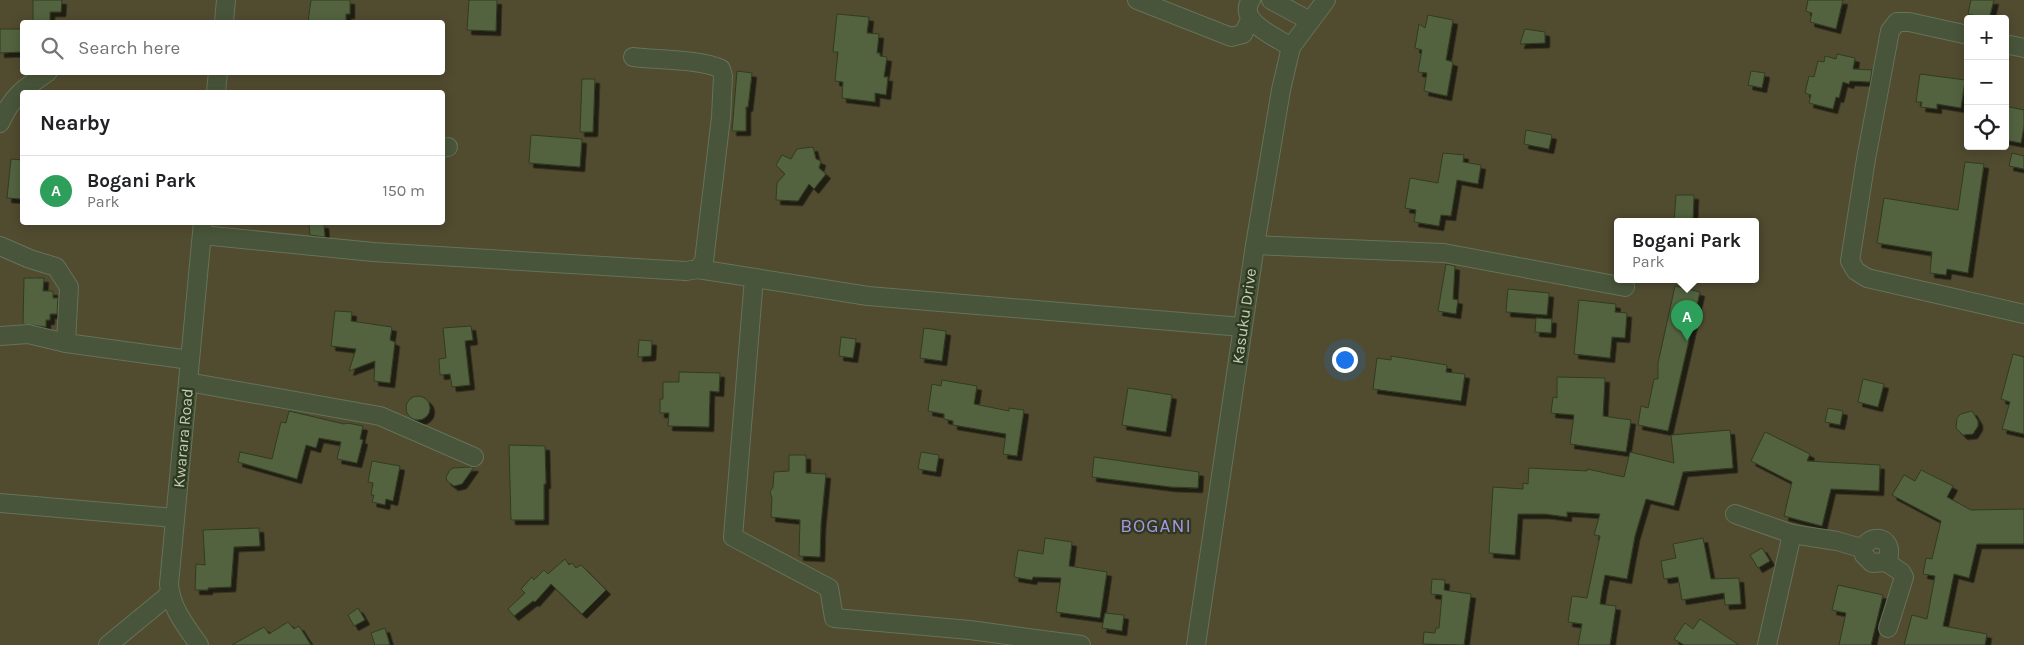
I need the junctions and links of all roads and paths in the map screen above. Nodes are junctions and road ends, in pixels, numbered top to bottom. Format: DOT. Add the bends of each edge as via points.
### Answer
graph roads {
  1 [pos="226,0"];
  2 [pos="1137,0"];
  3 [pos="1251,0"];
  4 [pos="1271,0"];
  5 [pos="1326,0"];
  6 [pos="224,20"];
  7 [pos="1250,20"];
  8 [pos="1310,21"];
  9 [pos="1964,34"];
  10 [pos="2009,45"];
  11 [pos="1292,47"];
  12 [pos="2024,48"];
  13 [pos="633,58"];
  14 [pos="44,75"];
  15 [pos="218,75"];
  16 [pos="24,90"];
  17 [pos="216,90"];
  18 [pos="20,94"];
  19 [pos="0,123"];
  20 [pos="203,229"];
  21 [pos="1254,245"];
  22 [pos="0,246"];
  23 [pos="698,269"];
  24 [pos="754,278"];
  25 [pos="1625,287"];
  26 [pos="2024,314"];
  27 [pos="1242,327"];
  28 [pos="0,336"];
  29 [pos="66,343"];
  30 [pos="190,360"];
  31 [pos="188,382"];
  32 [pos="474,457"];
  33 [pos="0,503"];
  34 [pos="1735,514"];
  35 [pos="175,518"];
  36 [pos="1792,534"];
  37 [pos="170,594"];
  38 [pos="1888,628"];
  39 [pos="108,645"];
  40 [pos="199,645"];
  41 [pos="1081,645"];
  42 [pos="1196,645"];
  43 [pos="1767,645"];
  1 -- 6 [label="street"];
  2 -- 7 [label="street" via="1231,37 1243,34"];
  3 -- 7 [label="street" via="1246,12"];
  4 -- 8 [label="street"];
  5 -- 8 [label="street, Kasuku Drive"];
  7 -- 11 [label="street"];
  8 -- 11 [label="street, Kasuku Drive"];
  9 -- 26 [label="street" via="1909,22 1897,22 1890,31 1850,261 1856,271 1867,278"];
  10 -- 12 [label="street"];
  11 -- 21 [label="street, Kasuku Drive" via="1281,90"];
  13 -- 23 [label="street" via="713,65 721,69 720,127 704,261"];
  14 -- 16 [label="street"];
  15 -- 17 [label="street"];
  18 -- 19 [label="street" via="10,103"];
  20 -- 23 [label="street" via="373,252 686,272"];
  20 -- 30 [label="street, Kwarara Road"];
  21 -- 25 [label="street" via="1444,253"];
  21 -- 27 [label="street, Kasuku Drive"];
  22 -- 29 [label="street" via="56,267 69,287"];
  23 -- 24 [label="street"];
  24 -- 27 [label="street" via="868,296"];
  24 -- 41 [label="street" via="733,537 829,588 834,618 970,630"];
  27 -- 42 [label="street, Kasuku Drive"];
  28 -- 29 [label="street" via="28,334"];
  29 -- 30 [label="street"];
  30 -- 31 [label="street, Kwarara Road"];
  31 -- 32 [label="street" via="380,416"];
  31 -- 35 [label="street, Kwarara Road"];
  33 -- 35 [label="street"];
  34 -- 36 [label="street"];
  35 -- 37 [label="street, Kwarara Road"];
  36 -- 38 [label="street" via="1861,548 1872,563 1886,562 1901,572 1904,577"];
  36 -- 43 [label="street"];
  37 -- 39 [label="street"];
  37 -- 40 [label="street, Kwarara Road" via="176,612"];
}
